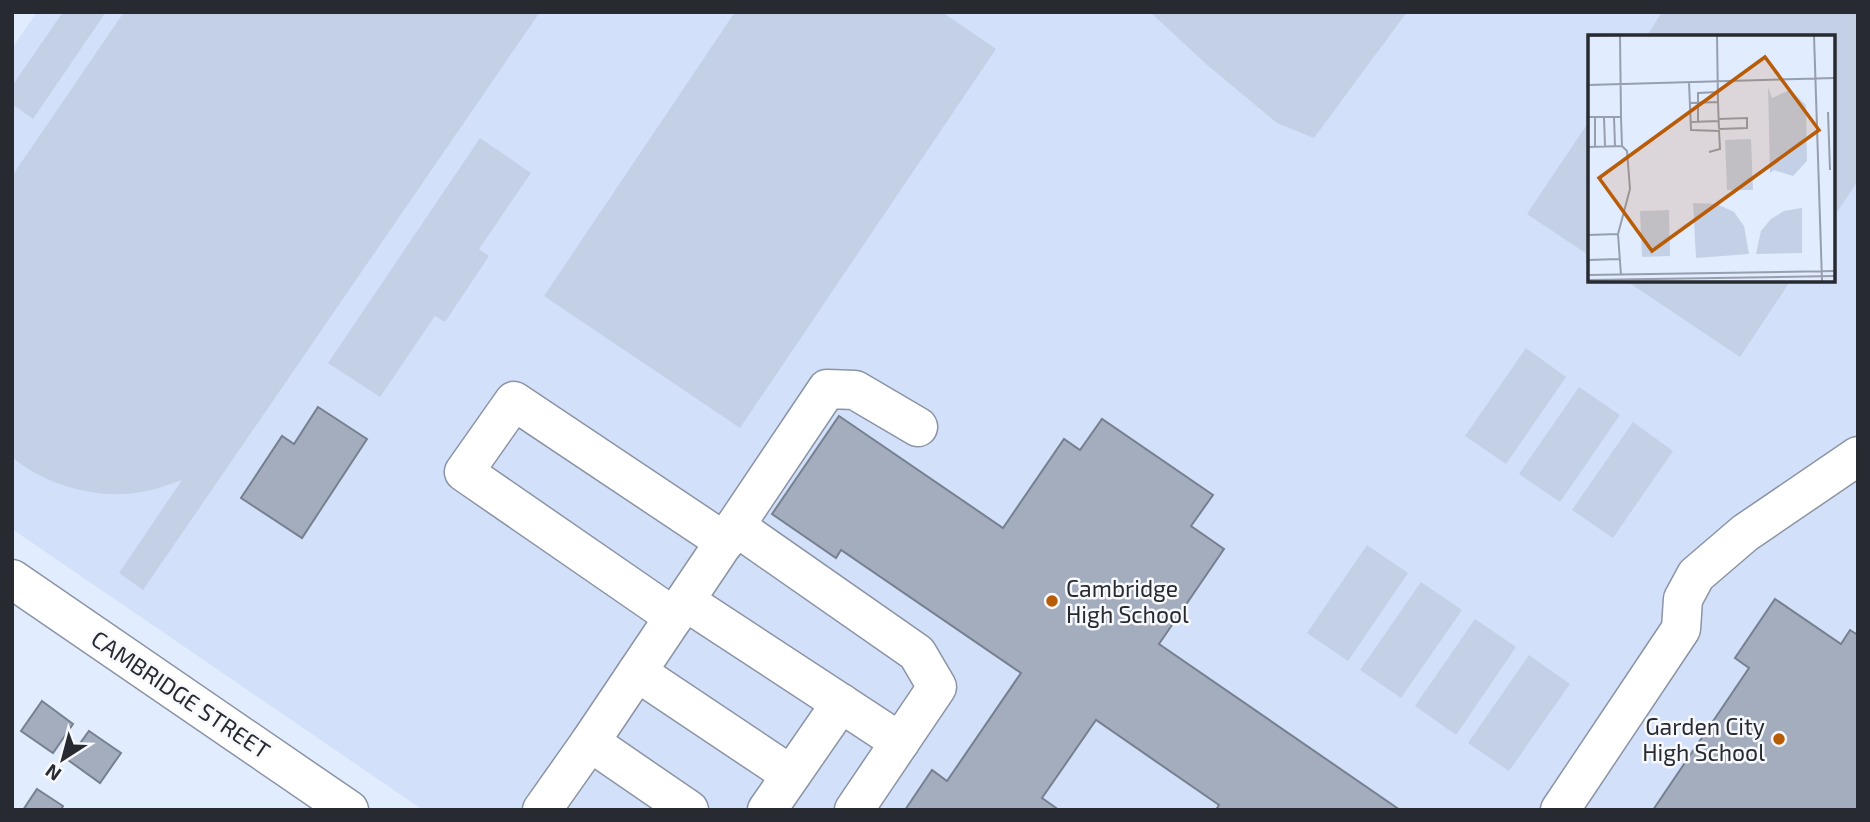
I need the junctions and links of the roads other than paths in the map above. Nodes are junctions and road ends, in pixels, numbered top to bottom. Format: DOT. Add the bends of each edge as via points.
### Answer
graph roads {
  1 [pos="918,427"];
  2 [pos="1858,456"];
  3 [pos="730,534"];
  4 [pos="12,579"];
  5 [pos="679,609"];
  6 [pos="637,672"];
  7 [pos="841,704"];
  8 [pos="590,743"];
  9 [pos="900,743"];
  10 [pos="791,775"];
  11 [pos="349,810"];
  12 [pos="542,810"];
  13 [pos="689,810"];
  14 [pos="767,810"];
  15 [pos="854,810"];
  16 [pos="1560,810"];
  1 -- 3 [label="street" via="855,390 827,389"];
  2 -- 16 [label="street" via="1745,533 1696,575 1683,599 1681,629"];
  3 -- 5 [label="street"];
  3 -- 5 [label="street" via="514,401 464,472"];
  3 -- 9 [label="street" via="917,653 937,687"];
  4 -- 11 [label="street, CAMBRIDGE STREET"];
  5 -- 6 [label="street"];
  5 -- 7 [label="street"];
  6 -- 8 [label="street"];
  6 -- 10 [label="street"];
  7 -- 9 [label="street"];
  7 -- 10 [label="street"];
  8 -- 12 [label="street"];
  8 -- 13 [label="street"];
  9 -- 15 [label="street"];
  10 -- 14 [label="street"];
}
